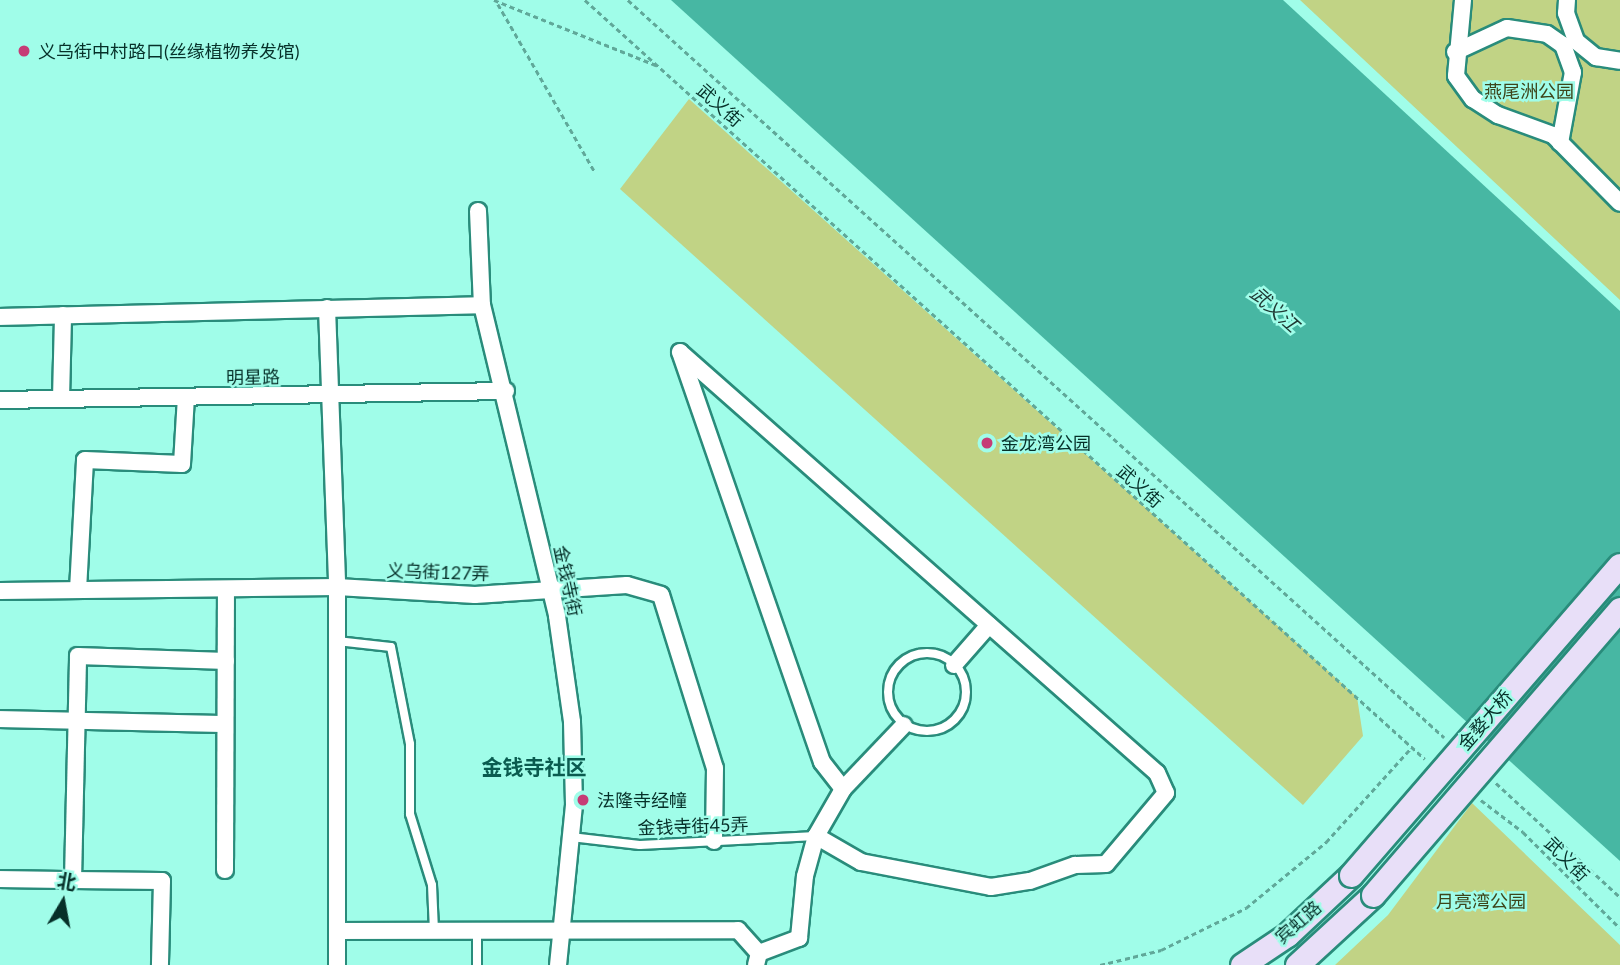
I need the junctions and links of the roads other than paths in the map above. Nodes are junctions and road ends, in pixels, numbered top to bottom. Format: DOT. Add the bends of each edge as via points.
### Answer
graph roads {
  1 [pos="1463,0"];
  2 [pos="1567,0"];
  3 [pos="1455,52"];
  4 [pos="1620,61"];
  5 [pos="1560,143"];
  6 [pos="1620,203"];
  7 [pos="478,211"];
  8 [pos="482,305"];
  9 [pos="327,308"];
  10 [pos="63,315"];
  11 [pos="0,317"];
  12 [pos="506,391"];
  13 [pos="331,394"];
  14 [pos="186,397"];
  15 [pos="61,399"];
  16 [pos="0,400"];
  17 [pos="1620,565"];
  18 [pos="337,587"];
  19 [pos="550,587"];
  20 [pos="226,589"];
  21 [pos="78,590"];
  22 [pos="0,591"];
  23 [pos="1620,609"];
  24 [pos="989,625"];
  25 [pos="337,641"];
  26 [pos="226,661"];
  27 [pos="954,665"];
  28 [pos="0,719"];
  29 [pos="76,721"];
  30 [pos="225,724"];
  31 [pos="904,724"];
  32 [pos="843,789"];
  33 [pos="816,836"];
  34 [pos="571,837"];
  35 [pos="714,841"];
  36 [pos="225,870"];
  37 [pos="1351,875"];
  38 [pos="0,879"];
  39 [pos="73,880"];
  40 [pos="1373,895"];
  41 [pos="337,931"];
  42 [pos="434,932"];
  43 [pos="477,932"];
  44 [pos="560,932"];
  45 [pos="757,959"];
  46 [pos="160,965"];
  47 [pos="337,965"];
  48 [pos="477,965"];
  49 [pos="558,965"];
  50 [pos="1242,965"];
  51 [pos="1297,965"];
  1 -- 3 [label="street"];
  2 -- 4 [label="street" via="1566,13 1576,41 1596,58"];
  3 -- 5 [label="street" via="1456,76 1473,99 1498,115 1528,122"];
  3 -- 5 [label="street" via="1507,28 1547,34 1563,45 1573,72"];
  5 -- 6 [label="street"];
  7 -- 8 [label="street, 金钱寺街"];
  8 -- 9 [label="street"];
  8 -- 12 [label="street, 金钱寺街"];
  9 -- 10 [label="street"];
  9 -- 13 [label="street"];
  10 -- 11 [label="street"];
  10 -- 15 [label="street"];
  12 -- 13 [label="street, 明星路"];
  12 -- 19 [label="street, 金钱寺街"];
  13 -- 14 [label="street, 明星路"];
  13 -- 18 [label="street"];
  14 -- 15 [label="street, 明星路"];
  14 -- 21 [label="street" via="182,464 85,460"];
  15 -- 16 [label="street, 明星路"];
  17 -- 37 [label="main road, 金婺大桥, bridge"];
  18 -- 19 [label="street, 义乌街127弄" via="475,595"];
  18 -- 20 [label="street, 义乌街127弄"];
  18 -- 25 [label="street"];
  19 -- 34 [label="street, 金钱寺街" via="572,722"];
  19 -- 35 [label="street, 义乌街127弄" via="627,585 661,596 715,768"];
  20 -- 21 [label="street, 义乌街127弄"];
  20 -- 26 [label="street"];
  21 -- 22 [label="street, 义乌街127弄"];
  23 -- 40 [label="main road, 金婺大桥, bridge"];
  24 -- 27 [label="street"];
  24 -- 32 [label="street" via="680,352 822,762"];
  24 -- 33 [label="street" via="1157,773 1166,793 1106,864 1075,865 991,887 862,862"];
  25 -- 41 [label="street"];
  25 -- 42 [label="lane" via="391,647 410,744 410,814 432,885"];
  26 -- 29 [label="street" via="78,656"];
  26 -- 30 [label="street"];
  27 -- 31 [label="lane" via="967,700 961,713 937,731"];
  27 -- 31 [label="lane" via="934,653 901,660 891,676 888,697 891,710"];
  28 -- 29 [label="street"];
  29 -- 30 [label="street"];
  29 -- 39 [label="street"];
  30 -- 36 [label="street"];
  31 -- 32 [label="street"];
  32 -- 33 [label="street"];
  33 -- 35 [label="lane, 金钱寺街45弄"];
  33 -- 45 [label="street" via="805,876 799,938"];
  34 -- 35 [label="lane, 金钱寺街45弄" via="640,845"];
  34 -- 44 [label="street, 金钱寺街"];
  37 -- 50 [label="main road, 宾虹路" via="1287,935"];
  38 -- 39 [label="street"];
  39 -- 46 [label="street" via="162,881"];
  40 -- 51 [label="main road, 宾虹路"];
  41 -- 42 [label="street"];
  41 -- 47 [label="street"];
  42 -- 43 [label="street"];
  43 -- 44 [label="street"];
  43 -- 48 [label="lane"];
  44 -- 45 [label="street" via="738,930"];
  44 -- 49 [label="street, 金钱寺街"];
}
